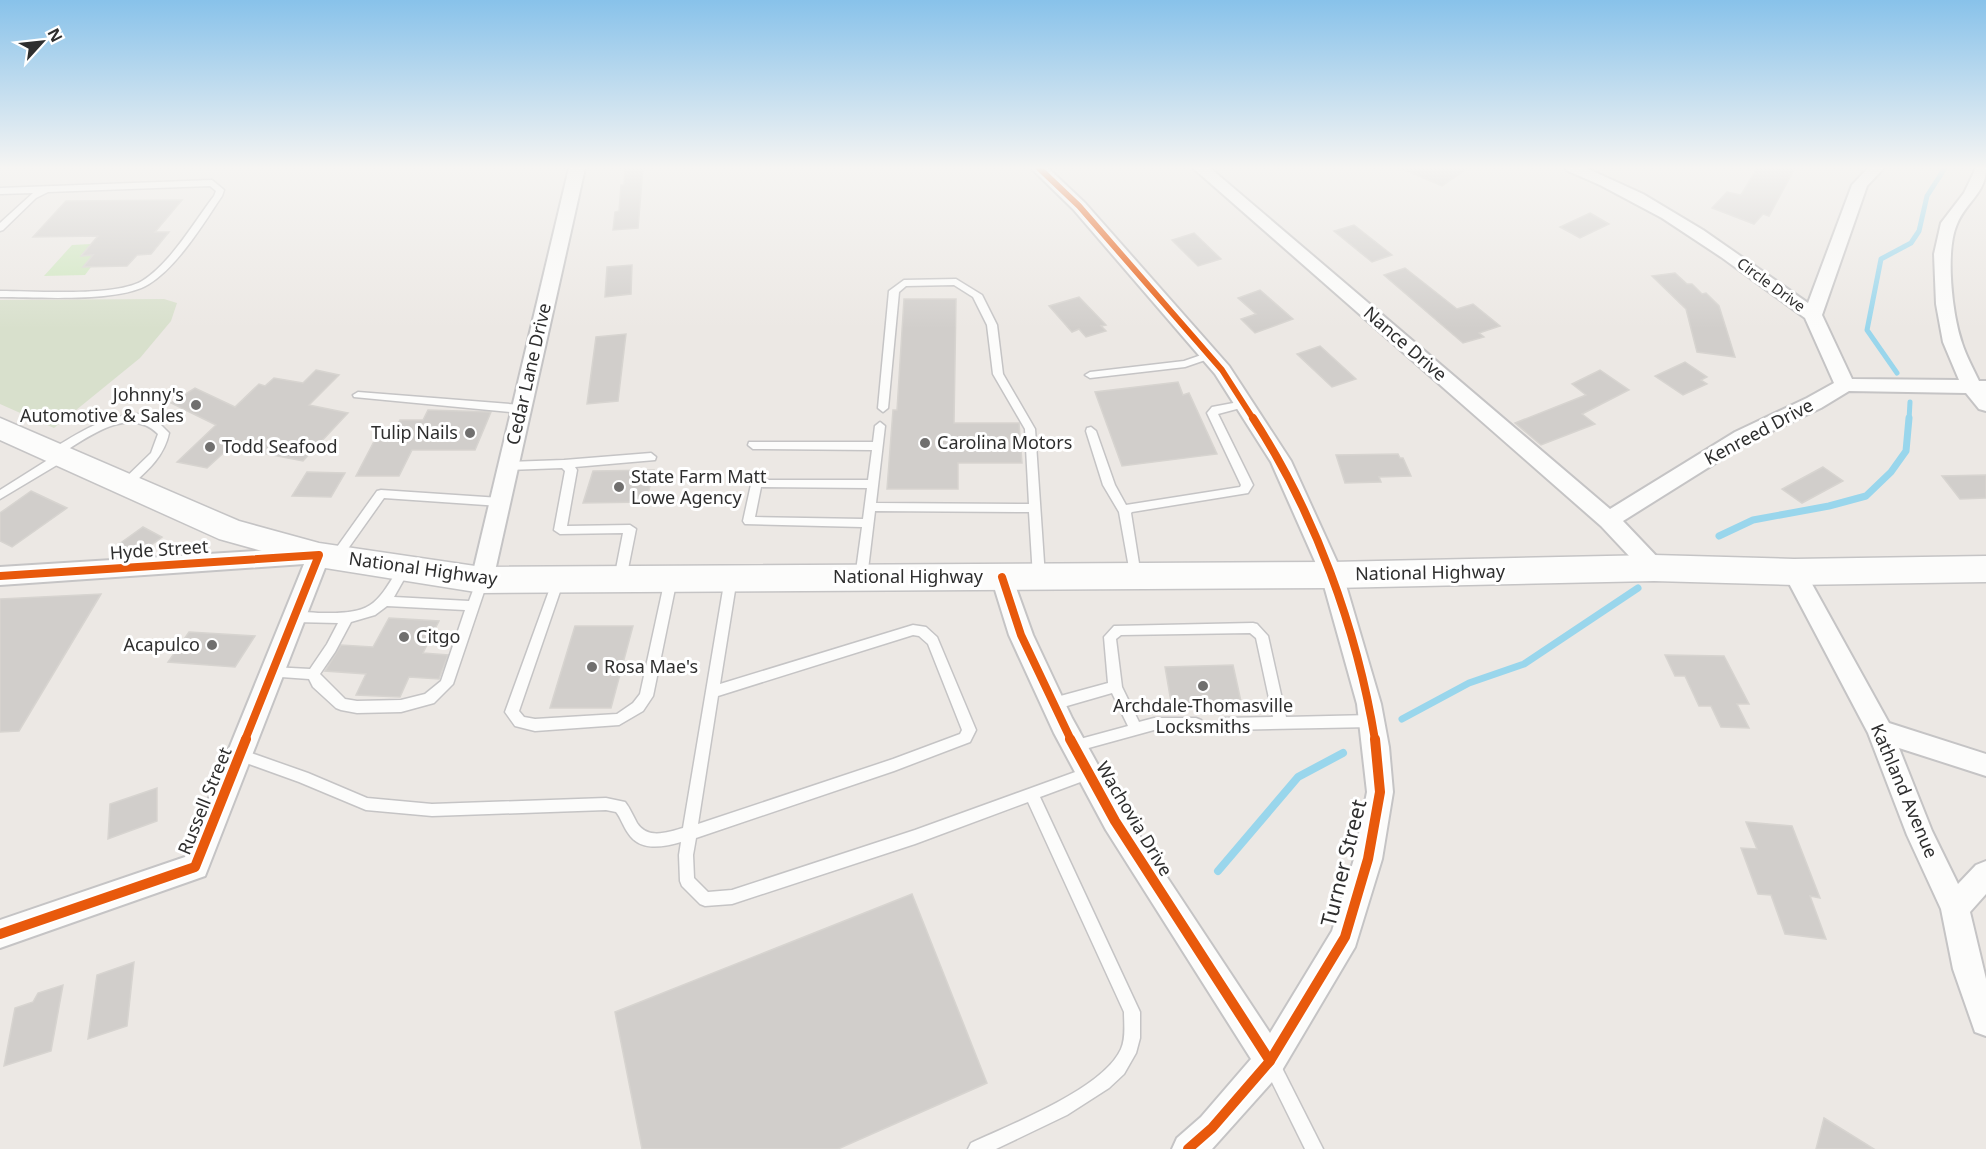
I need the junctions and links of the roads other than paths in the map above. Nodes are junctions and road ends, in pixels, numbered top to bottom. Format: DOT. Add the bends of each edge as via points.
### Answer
graph roads {
  1 [pos="198,222"];
  2 [pos="565,222"];
  3 [pos="1093,222"];
  4 [pos="1263,222"];
  5 [pos="1680,222"];
  6 [pos="1847,222"];
  7 [pos="1951,222"];
  8 [pos="0,294"];
  9 [pos="1813,315"];
  10 [pos="1210,355"];
  11 [pos="1090,375"];
  12 [pos="1845,385"];
  13 [pos="1979,387"];
  14 [pos="358,395"];
  15 [pos="1244,404"];
  16 [pos="1986,404"];
  17 [pos="883,408"];
  18 [pos="521,409"];
  19 [pos="880,426"];
  20 [pos="1091,431"];
  21 [pos="4,434"];
  22 [pos="753,445"];
  23 [pos="878,446"];
  24 [pos="59,455"];
  25 [pos="651,458"];
  26 [pos="564,464"];
  27 [pos="508,465"];
  28 [pos="125,484"];
  29 [pos="873,484"];
  30 [pos="0,495"];
  31 [pos="500,502"];
  32 [pos="870,507"];
  33 [pos="1035,508"];
  34 [pos="1125,512"];
  35 [pos="1609,520"];
  36 [pos="868,523"];
  37 [pos="328,556"];
  38 [pos="405,567"];
  39 [pos="1654,568"];
  40 [pos="1986,569"];
  41 [pos="1794,572"];
  42 [pos="1332,575"];
  43 [pos="0,576"];
  44 [pos="1135,576"];
  45 [pos="1002,577"];
  46 [pos="1040,577"];
  47 [pos="731,578"];
  48 [pos="861,578"];
  49 [pos="620,579"];
  50 [pos="671,579"];
  51 [pos="558,580"];
  52 [pos="478,593"];
  53 [pos="383,601"];
  54 [pos="294,617"];
  55 [pos="347,617"];
  56 [pos="272,672"];
  57 [pos="313,674"];
  58 [pos="1115,687"];
  59 [pos="713,692"];
  60 [pos="1053,704"];
  61 [pos="1372,721"];
  62 [pos="1281,723"];
  63 [pos="1196,724"];
  64 [pos="1225,724"];
  65 [pos="1136,729"];
  66 [pos="1880,730"];
  67 [pos="1074,746"];
  68 [pos="240,755"];
  69 [pos="1986,765"];
  70 [pos="1089,773"];
  71 [pos="1032,794"];
  72 [pos="690,833"];
  73 [pos="1986,874"];
  74 [pos="1954,908"];
  75 [pos="0,934"];
  76 [pos="1986,1021"];
  77 [pos="1269,1060"];
  78 [pos="977,1149"];
  79 [pos="1188,1149"];
  80 [pos="1314,1149"];
  1 -- 8 [label="lane" via="160,271 129,289 112,293"];
  2 -- 18 [label="street, Cedar Lane Drive"];
  3 -- 10 [label="street, Turner Street"];
  4 -- 35 [label="street, Nance Drive"];
  5 -- 9 [label="street, Circle Drive"];
  6 -- 9 [label="street"];
  7 -- 13 [label="street" via="1943,254 1945,304 1952,342"];
  9 -- 12 [label="street"];
  10 -- 11 [label="lane" via="1185,364"];
  10 -- 15 [label="street, Turner Street"];
  12 -- 13 [label="street"];
  12 -- 35 [label="street, Kenreed Drive" via="1742,437"];
  13 -- 16 [label="street"];
  14 -- 18 [label="lane"];
  15 -- 34 [label="lane" via="1212,413 1246,485 1244,490 1129,508"];
  15 -- 42 [label="street, Turner Street" via="1281,461"];
  17 -- 33 [label="lane" via="894,291 904,283 956,282 977,295 992,325 998,374 1030,429"];
  18 -- 27 [label="street, Cedar Lane Drive"];
  19 -- 23 [label="lane"];
  20 -- 34 [label="lane" via="1109,485"];
  21 -- 24 [label="main road, National Highway"];
  22 -- 23 [label="lane"];
  23 -- 29 [label="lane"];
  24 -- 28 [label="main road, National Highway"];
  24 -- 28 [label="lane" via="104,425 129,418 148,420 164,433 162,446"];
  24 -- 30 [label="lane"];
  25 -- 26 [label="lane"];
  26 -- 27 [label="lane"];
  26 -- 49 [label="lane" via="571,470 560,530 630,530"];
  27 -- 31 [label="street, Cedar Lane Drive"];
  28 -- 37 [label="main road, National Highway" via="230,531"];
  29 -- 32 [label="lane"];
  29 -- 36 [label="lane" via="756,483 750,521"];
  31 -- 37 [label="lane" via="381,494"];
  31 -- 52 [label="street, Cedar Lane Drive"];
  32 -- 33 [label="lane"];
  32 -- 36 [label="lane"];
  33 -- 46 [label="lane"];
  34 -- 44 [label="lane"];
  35 -- 39 [label="street"];
  36 -- 48 [label="lane"];
  37 -- 38 [label="main road, National Highway"];
  37 -- 43 [label="street, Hyde Street"];
  37 -- 54 [label="street, Russell Street"];
  38 -- 52 [label="main road, National Highway"];
  38 -- 53 [label="lane"];
  39 -- 41 [label="main road, National Highway"];
  39 -- 42 [label="main road, National Highway"];
  40 -- 41 [label="main road, National Highway"];
  41 -- 66 [label="street, Kathland Avenue"];
  42 -- 44 [label="main road, National Highway"];
  42 -- 61 [label="street, Turner Street"];
  44 -- 46 [label="main road, National Highway"];
  45 -- 46 [label="main road, National Highway"];
  45 -- 48 [label="main road, National Highway"];
  45 -- 60 [label="street, Wachovia Drive" via="1021,635"];
  47 -- 48 [label="main road, National Highway"];
  47 -- 50 [label="main road, National Highway"];
  47 -- 59 [label="lane"];
  49 -- 50 [label="main road, National Highway"];
  49 -- 51 [label="main road, National Highway"];
  50 -- 51 [label="lane" via="646,696 638,707 620,719 520,723 512,712"];
  51 -- 52 [label="main road, National Highway"];
  52 -- 53 [label="lane"];
  52 -- 57 [label="lane" via="446,684 429,699 401,706 341,704"];
  53 -- 55 [label="lane" via="366,614"];
  54 -- 55 [label="lane"];
  54 -- 56 [label="street, Russell Street"];
  55 -- 57 [label="lane"];
  56 -- 57 [label="lane"];
  56 -- 68 [label="street, Russell Street"];
  58 -- 60 [label="lane"];
  58 -- 62 [label="lane" via="1110,637 1118,630 1252,628 1262,636"];
  58 -- 65 [label="lane"];
  59 -- 72 [label="lane"];
  59 -- 72 [label="lane" via="913,630 922,631 933,640 969,730 965,738 894,765"];
  60 -- 67 [label="street, Wachovia Drive"];
  61 -- 62 [label="lane"];
  61 -- 77 [label="street, Turner Street" via="1380,792 1368,859 1345,937"];
  62 -- 64 [label="lane"];
  63 -- 65 [label="lane" via="1154,724"];
  65 -- 67 [label="lane"];
  66 -- 69 [label="street"];
  66 -- 74 [label="street, Kathland Avenue" via="1920,835"];
  67 -- 70 [label="street, Wachovia Drive"];
  68 -- 72 [label="lane" via="366,804 432,810 606,804 620,806 638,835 647,840"];
  68 -- 75 [label="street, Russell Street" via="195,867"];
  70 -- 71 [label="lane"];
  70 -- 77 [label="street, Wachovia Drive" via="1115,821"];
  71 -- 72 [label="lane" via="732,897 705,899 687,881"];
  71 -- 78 [label="lane" via="1132,1012 1132,1032 1128,1054 1112,1077 1083,1096"];
  73 -- 74 [label="street"];
  74 -- 76 [label="street, Kathland Avenue" via="1968,969"];
  77 -- 79 [label="street, Turner Street" via="1212,1128"];
  77 -- 80 [label="lane"];
}
